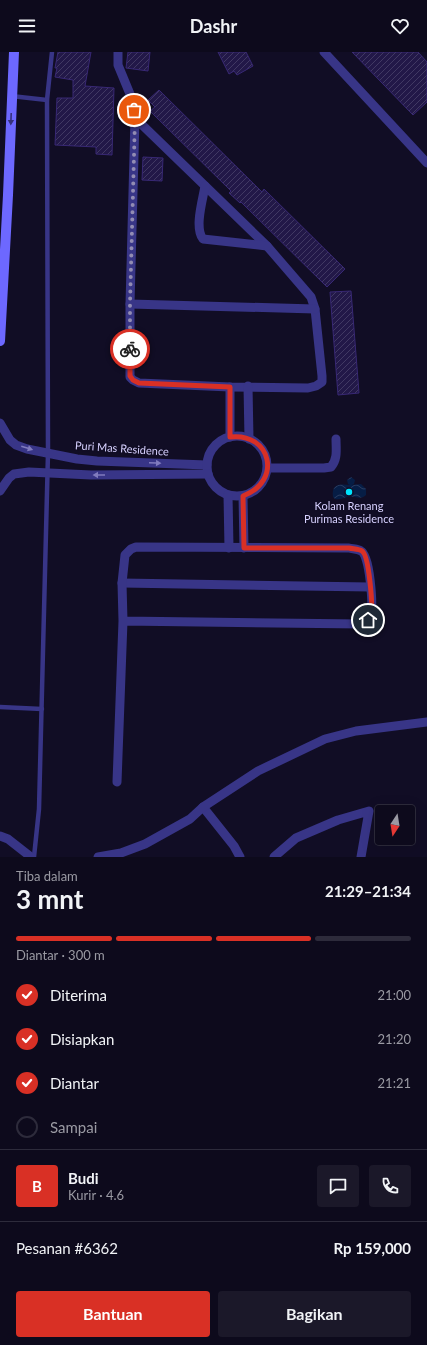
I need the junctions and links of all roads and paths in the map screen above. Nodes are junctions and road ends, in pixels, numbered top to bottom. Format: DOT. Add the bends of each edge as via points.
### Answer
graph roads {
  1 [pos="14,52"];
  2 [pos="52,52"];
  3 [pos="118,52"];
  4 [pos="324,52"];
  5 [pos="11,96"];
  6 [pos="48,100"];
  7 [pos="135,118"];
  8 [pos="427,163"];
  9 [pos="205,186"];
  10 [pos="267,246"];
  11 [pos="130,304"];
  12 [pos="315,309"];
  13 [pos="0,341"];
  14 [pos="248,386"];
  15 [pos="230,387"];
  16 [pos="0,423"];
  17 [pos="230,437"];
  18 [pos="249,438"];
  19 [pos="336,439"];
  20 [pos="48,453"];
  21 [pos="268,468"];
  22 [pos="207,470"];
  23 [pos="48,472"];
  24 [pos="0,491"];
  25 [pos="228,495"];
  26 [pos="243,496"];
  27 [pos="229,548"];
  28 [pos="244,548"];
  29 [pos="122,583"];
  30 [pos="370,587"];
  31 [pos="122,621"];
  32 [pos="0,707"];
  33 [pos="42,709"];
  34 [pos="427,722"];
  35 [pos="117,782"];
  36 [pos="203,807"];
  37 [pos="0,836"];
  38 [pos="33,857"];
  39 [pos="98,857"];
  40 [pos="240,857"];
  41 [pos="274,857"];
  42 [pos="361,857"];
  1 -- 5 [label="main road"];
  2 -- 6 [label="lane"];
  3 -- 7 [label="street" via="118,65 130,94"];
  4 -- 8 [label="street"];
  5 -- 6 [label="lane"];
  5 -- 13 [label="main road, one-way"];
  6 -- 20 [label="lane"];
  7 -- 9 [label="street"];
  7 -- 11 [label="street"];
  9 -- 10 [label="street"];
  9 -- 10 [label="street" via="199,221 203,239"];
  10 -- 12 [label="street" via="311,297"];
  11 -- 12 [label="street"];
  11 -- 15 [label="street" via="130,376 133,380 139,383"];
  12 -- 14 [label="street" via="322,382 308,388"];
  14 -- 15 [label="street"];
  14 -- 18 [label="street"];
  15 -- 17 [label="street"];
  16 -- 20 [label="street, Puri Mas Residence, one-way" via="16,445"];
  17 -- 18 [label="street"];
  17 -- 22 [label="street" via="216,444 211,450"];
  18 -- 21 [label="street" via="266,456"];
  19 -- 21 [label="street" via="335,461 331,467"];
  20 -- 22 [label="street, Puri Mas Residence, one-way" via="97,461"];
  20 -- 23 [label="lane"];
  21 -- 26 [label="street" via="260,486"];
  22 -- 23 [label="street, one-way" via="91,475"];
  22 -- 25 [label="street" via="215,487"];
  23 -- 24 [label="street" via="14,474"];
  23 -- 33 [label="lane"];
  25 -- 26 [label="street"];
  25 -- 27 [label="street"];
  26 -- 28 [label="street"];
  27 -- 28 [label="street"];
  27 -- 29 [label="street" via="131,548 125,555"];
  28 -- 30 [label="street" via="349,548 362,551 368,561"];
  29 -- 30 [label="street"];
  29 -- 31 [label="street"];
  30 -- 31 [label="street" via="371,614 368,620 361,624"];
  31 -- 35 [label="street"];
  32 -- 33 [label="lane"];
  33 -- 38 [label="lane" via="39,809"];
  34 -- 36 [label="street" via="356,731 325,739 258,771"];
  36 -- 39 [label="street" via="190,819 145,844 121,853"];
  36 -- 40 [label="street"];
  37 -- 38 [label="street"];
  41 -- 42 [label="street" via="296,838 338,820 369,811"];
}
